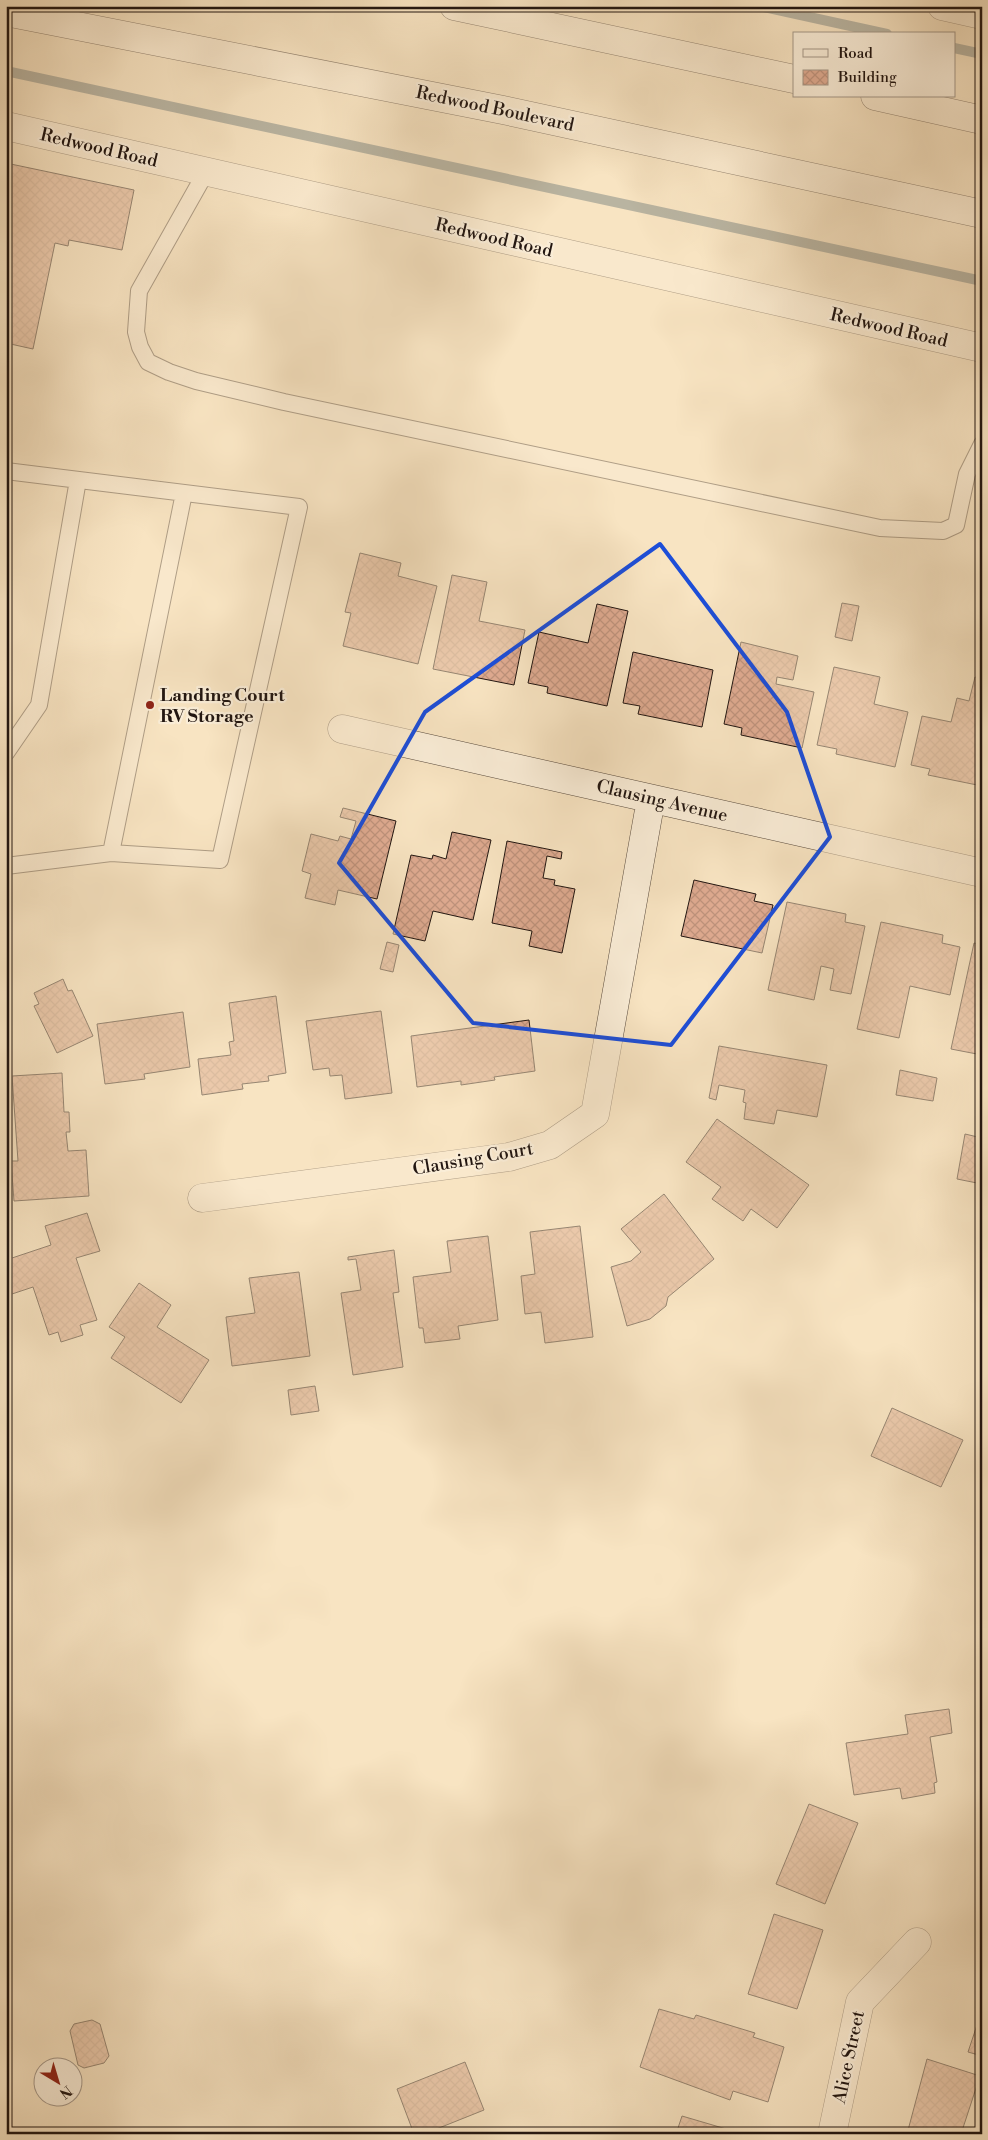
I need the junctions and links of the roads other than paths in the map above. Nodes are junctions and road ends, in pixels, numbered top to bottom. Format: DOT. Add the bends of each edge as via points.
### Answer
graph roads {
  1 [pos="454,6"];
  2 [pos="942,6"];
  3 [pos="6,12"];
  4 [pos="982,15"];
  5 [pos="793,79"];
  6 [pos="884,98"];
  7 [pos="982,120"];
  8 [pos="6,126"];
  9 [pos="206,172"];
  10 [pos="982,214"];
  11 [pos="982,348"];
  12 [pos="982,444"];
  13 [pos="6,471"];
  14 [pos="78,480"];
  15 [pos="184,493"];
  16 [pos="342,729"];
  17 [pos="6,753"];
  18 [pos="651,799"];
  19 [pos="111,853"];
  20 [pos="6,866"];
  21 [pos="982,873"];
  22 [pos="202,1198"];
  23 [pos="917,1942"];
  24 [pos="832,2134"];
  1 -- 5 [label="street"];
  2 -- 4 [label="street"];
  3 -- 10 [label="street, Redwood Boulevard" via="502,110"];
  6 -- 7 [label="street"];
  8 -- 9 [label="street, Redwood Road"];
  9 -- 11 [label="street, Redwood Road"];
  9 -- 12 [label="lane" via="139,291 136,332 140,347 148,362 169,372 362,418 880,528 944,531 956,525 967,474"];
  13 -- 14 [label="lane"];
  14 -- 15 [label="lane"];
  14 -- 17 [label="lane" via="39,705"];
  15 -- 19 [label="lane"];
  15 -- 19 [label="lane" via="299,507 220,860"];
  16 -- 18 [label="street, Clausing Avenue"];
  18 -- 21 [label="street, Clausing Avenue"];
  18 -- 22 [label="street, Clausing Court" via="595,1114 550,1145 509,1157"];
  19 -- 20 [label="lane"];
  23 -- 24 [label="street, Alice Street" via="860,2002"];
}
